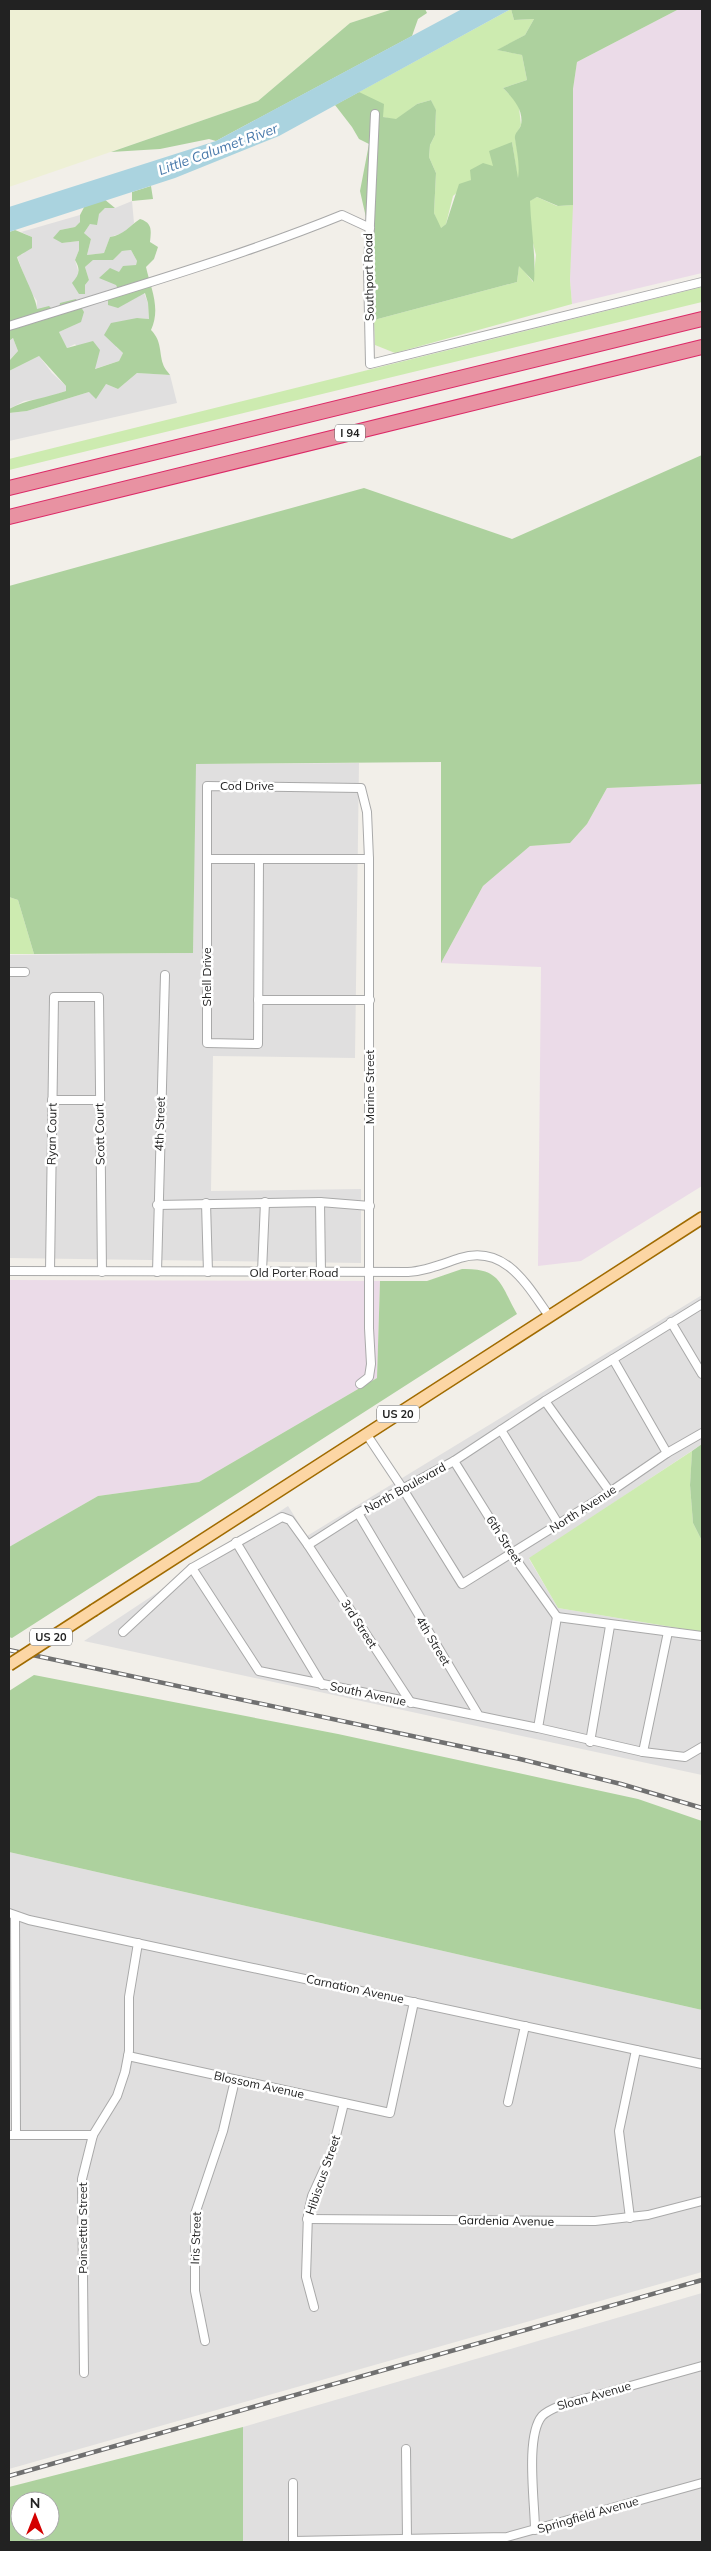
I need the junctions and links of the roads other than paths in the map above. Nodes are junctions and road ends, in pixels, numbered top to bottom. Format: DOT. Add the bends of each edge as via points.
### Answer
graph roads {
  1 [pos="374,114"];
  2 [pos="370,228"];
  3 [pos="702,282"];
  4 [pos="702,319"];
  5 [pos="9,326"];
  6 [pos="702,347"];
  7 [pos="9,488"];
  8 [pos="9,517"];
  9 [pos="360,786"];
  10 [pos="207,859"];
  11 [pos="259,859"];
  12 [pos="369,859"];
  13 [pos="9,972"];
  14 [pos="26,972"];
  15 [pos="165,975"];
  16 [pos="54,997"];
  17 [pos="258,1000"];
  18 [pos="370,1000"];
  19 [pos="52,1100"];
  20 [pos="100,1100"];
  21 [pos="265,1202"];
  22 [pos="320,1202"];
  23 [pos="206,1203"];
  24 [pos="157,1205"];
  25 [pos="370,1206"];
  26 [pos="702,1218"];
  27 [pos="9,1271"];
  28 [pos="50,1271"];
  29 [pos="102,1272"];
  30 [pos="156,1272"];
  31 [pos="208,1272"];
  32 [pos="262,1272"];
  33 [pos="321,1273"];
  34 [pos="370,1273"];
  35 [pos="702,1304"];
  36 [pos="548,1316"];
  37 [pos="671,1322"];
  38 [pos="613,1359"];
  39 [pos="702,1374"];
  40 [pos="360,1384"];
  41 [pos="545,1401"];
  42 [pos="501,1430"];
  43 [pos="702,1433"];
  44 [pos="367,1435"];
  45 [pos="667,1453"];
  46 [pos="454,1461"];
  47 [pos="403,1488"];
  48 [pos="610,1492"];
  49 [pos="358,1513"];
  50 [pos="560,1525"];
  51 [pos="236,1542"];
  52 [pos="308,1545"];
  53 [pos="512,1554"];
  54 [pos="192,1568"];
  55 [pos="557,1617"];
  56 [pos="610,1626"];
  57 [pos="123,1632"];
  58 [pos="668,1632"];
  59 [pos="702,1636"];
  60 [pos="9,1665"];
  61 [pos="322,1684"];
  62 [pos="411,1703"];
  63 [pos="478,1716"];
  64 [pos="538,1728"];
  65 [pos="590,1742"];
  66 [pos="702,1747"];
  67 [pos="643,1752"];
  68 [pos="12,1914"];
  69 [pos="138,1943"];
  70 [pos="414,2002"];
  71 [pos="12,2020"];
  72 [pos="525,2026"];
  73 [pos="636,2050"];
  74 [pos="128,2056"];
  75 [pos="702,2064"];
  76 [pos="235,2080"];
  77 [pos="508,2102"];
  78 [pos="344,2103"];
  79 [pos="12,2135"];
  80 [pos="93,2135"];
  81 [pos="702,2201"];
  82 [pos="630,2218"];
  83 [pos="307,2219"];
  84 [pos="314,2307"];
  85 [pos="205,2342"];
  86 [pos="702,2366"];
  87 [pos="84,2373"];
  88 [pos="406,2449"];
  89 [pos="702,2483"];
  90 [pos="293,2484"];
  91 [pos="535,2530"];
  92 [pos="407,2539"];
  93 [pos="293,2542"];
  1 -- 2 [label="street"];
  2 -- 3 [label="street, Southport Road" via="370,364"];
  2 -- 5 [label="street, Southport Road" via="342,215 203,264"];
  4 -- 7 [label="highway, I 94"];
  6 -- 8 [label="highway, I 94"];
  9 -- 10 [label="street, Cod Drive" via="207,786"];
  9 -- 12 [label="street, Marine Street" via="367,812"];
  10 -- 11 [label="street"];
  10 -- 17 [label="street, Shell Drive" via="207,1043 258,1044"];
  11 -- 12 [label="street"];
  11 -- 17 [label="street"];
  12 -- 18 [label="street, Marine Street"];
  13 -- 14 [label="street"];
  15 -- 24 [label="street, 4th Street"];
  16 -- 19 [label="street, Ryan Court"];
  16 -- 20 [label="street, Scott Court" via="99,997"];
  17 -- 18 [label="street"];
  18 -- 25 [label="street, Marine Street"];
  19 -- 20 [label="street"];
  19 -- 28 [label="street, Ryan Court"];
  20 -- 29 [label="street, Scott Court"];
  21 -- 22 [label="street"];
  21 -- 23 [label="street"];
  21 -- 32 [label="street"];
  22 -- 25 [label="street"];
  22 -- 33 [label="street"];
  23 -- 24 [label="street"];
  23 -- 31 [label="street"];
  24 -- 30 [label="street, 4th Street"];
  25 -- 34 [label="street, Marine Street"];
  26 -- 36 [label="main road, US 20"];
  27 -- 28 [label="street, Old Porter Road"];
  28 -- 29 [label="street, Old Porter Road"];
  29 -- 30 [label="street, Old Porter Road"];
  30 -- 31 [label="street, Old Porter Road"];
  31 -- 32 [label="street, Old Porter Road"];
  32 -- 33 [label="street, Old Porter Road"];
  33 -- 34 [label="street, Old Porter Road"];
  34 -- 36 [label="street, Old Porter Road" via="418,1272 469,1256 488,1256 506,1263 520,1275"];
  34 -- 40 [label="street, Marine Street" via="371,1371"];
  35 -- 37 [label="street, North Boulevard"];
  36 -- 44 [label="main road, US 20"];
  37 -- 38 [label="street, North Boulevard"];
  37 -- 39 [label="street"];
  38 -- 41 [label="street, North Boulevard"];
  38 -- 45 [label="street"];
  41 -- 42 [label="street, North Boulevard"];
  41 -- 48 [label="street"];
  42 -- 46 [label="street, North Boulevard"];
  42 -- 50 [label="street"];
  43 -- 45 [label="street, North Avenue"];
  44 -- 47 [label="street"];
  44 -- 60 [label="main road, US 20, bridge"];
  45 -- 48 [label="street, North Avenue"];
  46 -- 47 [label="street, North Boulevard"];
  46 -- 53 [label="street, 6th Street"];
  47 -- 49 [label="street, North Boulevard"];
  47 -- 53 [label="street, North Avenue" via="462,1584"];
  48 -- 50 [label="street, North Avenue"];
  49 -- 52 [label="street, North Boulevard"];
  49 -- 63 [label="street, 4th Street"];
  50 -- 53 [label="street, North Avenue"];
  51 -- 52 [label="street" via="282,1517 290,1520"];
  51 -- 54 [label="street"];
  51 -- 61 [label="street"];
  52 -- 62 [label="street, 3rd Street"];
  53 -- 55 [label="street, 6th Street"];
  54 -- 57 [label="street"];
  54 -- 61 [label="street, South Avenue" via="258,1671"];
  55 -- 56 [label="street"];
  55 -- 64 [label="street"];
  56 -- 58 [label="street"];
  56 -- 65 [label="street"];
  58 -- 59 [label="street"];
  58 -- 67 [label="street"];
  61 -- 62 [label="street, South Avenue"];
  62 -- 63 [label="street, South Avenue"];
  63 -- 64 [label="street"];
  64 -- 65 [label="street"];
  65 -- 67 [label="street"];
  66 -- 67 [label="street" via="685,1757"];
  68 -- 69 [label="street, Carnation Avenue"];
  68 -- 71 [label="street"];
  69 -- 70 [label="street, Carnation Avenue"];
  69 -- 74 [label="street, Poinsettia Street" via="129,1997"];
  70 -- 72 [label="street, Carnation Avenue"];
  70 -- 78 [label="street, Blossom Avenue" via="390,2113"];
  71 -- 79 [label="street"];
  72 -- 73 [label="street, Carnation Avenue"];
  72 -- 77 [label="street"];
  73 -- 75 [label="street, Carnation Avenue"];
  73 -- 82 [label="street" via="619,2132"];
  74 -- 76 [label="street, Blossom Avenue"];
  74 -- 80 [label="street, Poinsettia Street" via="116,2096"];
  76 -- 78 [label="street, Blossom Avenue"];
  76 -- 85 [label="street, Iris Street" via="223,2131 195,2214 195,2291"];
  78 -- 83 [label="street, Hibiscus Street" via="335,2142 312,2196"];
  79 -- 80 [label="street"];
  80 -- 87 [label="street, Poinsettia Street" via="82,2187"];
  81 -- 82 [label="street, Gardenia Avenue"];
  82 -- 83 [label="street, Gardenia Avenue" via="575,2222"];
  83 -- 84 [label="street, Hibiscus Street" via="306,2277"];
  86 -- 91 [label="street, Sloan Avenue" via="562,2405 542,2416 533,2447"];
  88 -- 92 [label="street"];
  89 -- 91 [label="street, Springfield Avenue"];
  90 -- 93 [label="street"];
  91 -- 92 [label="street, Springfield Avenue" via="506,2537"];
  92 -- 93 [label="street, Springfield Avenue"];
}
